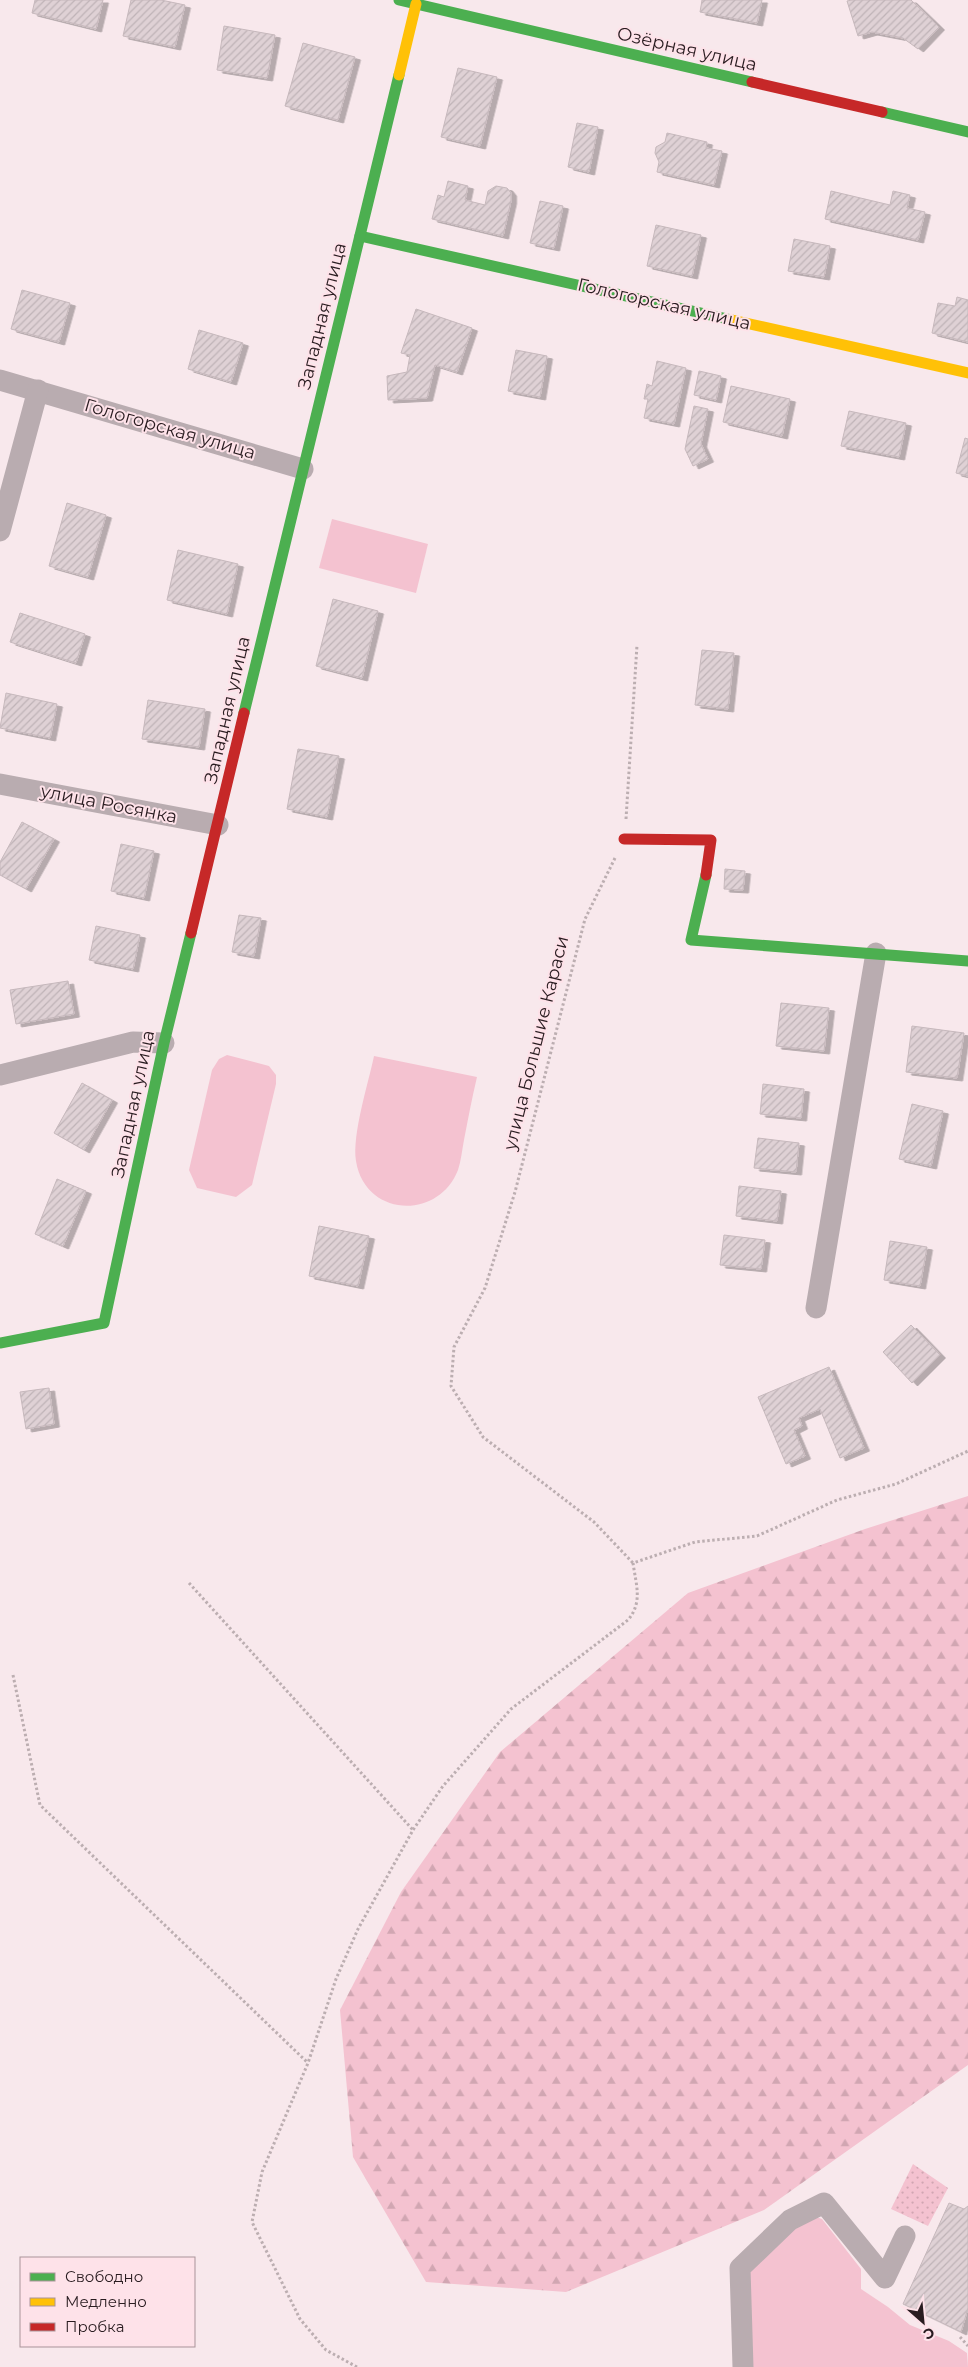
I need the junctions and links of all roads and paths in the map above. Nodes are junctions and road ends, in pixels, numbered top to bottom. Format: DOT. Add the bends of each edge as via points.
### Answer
graph roads {
  1 [pos="397,0"];
  2 [pos="416,4"];
  3 [pos="968,132"];
  4 [pos="360,236"];
  5 [pos="968,373"];
  6 [pos="0,380"];
  7 [pos="38,390"];
  8 [pos="303,469"];
  9 [pos="0,531"];
  10 [pos="636,644"];
  11 [pos="0,784"];
  12 [pos="218,825"];
  13 [pos="624,839"];
  14 [pos="876,954"];
  15 [pos="968,961"];
  16 [pos="164,1043"];
  17 [pos="0,1075"];
  18 [pos="816,1308"];
  19 [pos="0,1343"];
  20 [pos="968,1451"];
  21 [pos="633,1563"];
  22 [pos="189,1583"];
  23 [pos="13,1675"];
  24 [pos="413,1830"];
  25 [pos="308,2063"];
  26 [pos="905,2236"];
  27 [pos="960,2337"];
  28 [pos="968,2346"];
  29 [pos="357,2367"];
  30 [pos="743,2367"];
  1 -- 2 [label="street, Озёрная улица"];
  2 -- 3 [label="street, Озёрная улица"];
  2 -- 4 [label="street, Западная улица"];
  4 -- 5 [label="street, Гологорская улица"];
  4 -- 8 [label="street, Западная улица"];
  6 -- 7 [label="street, Гологорская улица"];
  7 -- 8 [label="street, Гологорская улица"];
  7 -- 9 [label="street"];
  8 -- 12 [label="street, Западная улица"];
  10 -- 13 [label="path, улица Большие Караси"];
  11 -- 12 [label="street, улица Росянка"];
  12 -- 16 [label="street, Западная улица"];
  13 -- 14 [label="street" via="710,840 706,875 691,940"];
  13 -- 21 [label="path, улица Большие Караси" via="585,919 515,1192 485,1288 454,1347 451,1386 483,1436 594,1522"];
  14 -- 15 [label="street"];
  14 -- 18 [label="street"];
  16 -- 17 [label="street" via="133,1042"];
  16 -- 19 [label="street, Западная улица" via="104,1323"];
  20 -- 21 [label="path" via="896,1484 837,1500 756,1536 695,1542"];
  21 -- 24 [label="path" via="638,1596 632,1615 511,1709 444,1786"];
  22 -- 24 [label="path"];
  23 -- 25 [label="path" via="40,1805"];
  24 -- 25 [label="path" via="358,1930 336,1979"];
  25 -- 29 [label="path" via="262,2172 252,2222 300,2319 326,2350"];
  26 -- 30 [label="street" via="885,2278 824,2203 790,2220 740,2268"];
  27 -- 28 [label="path"];
}
